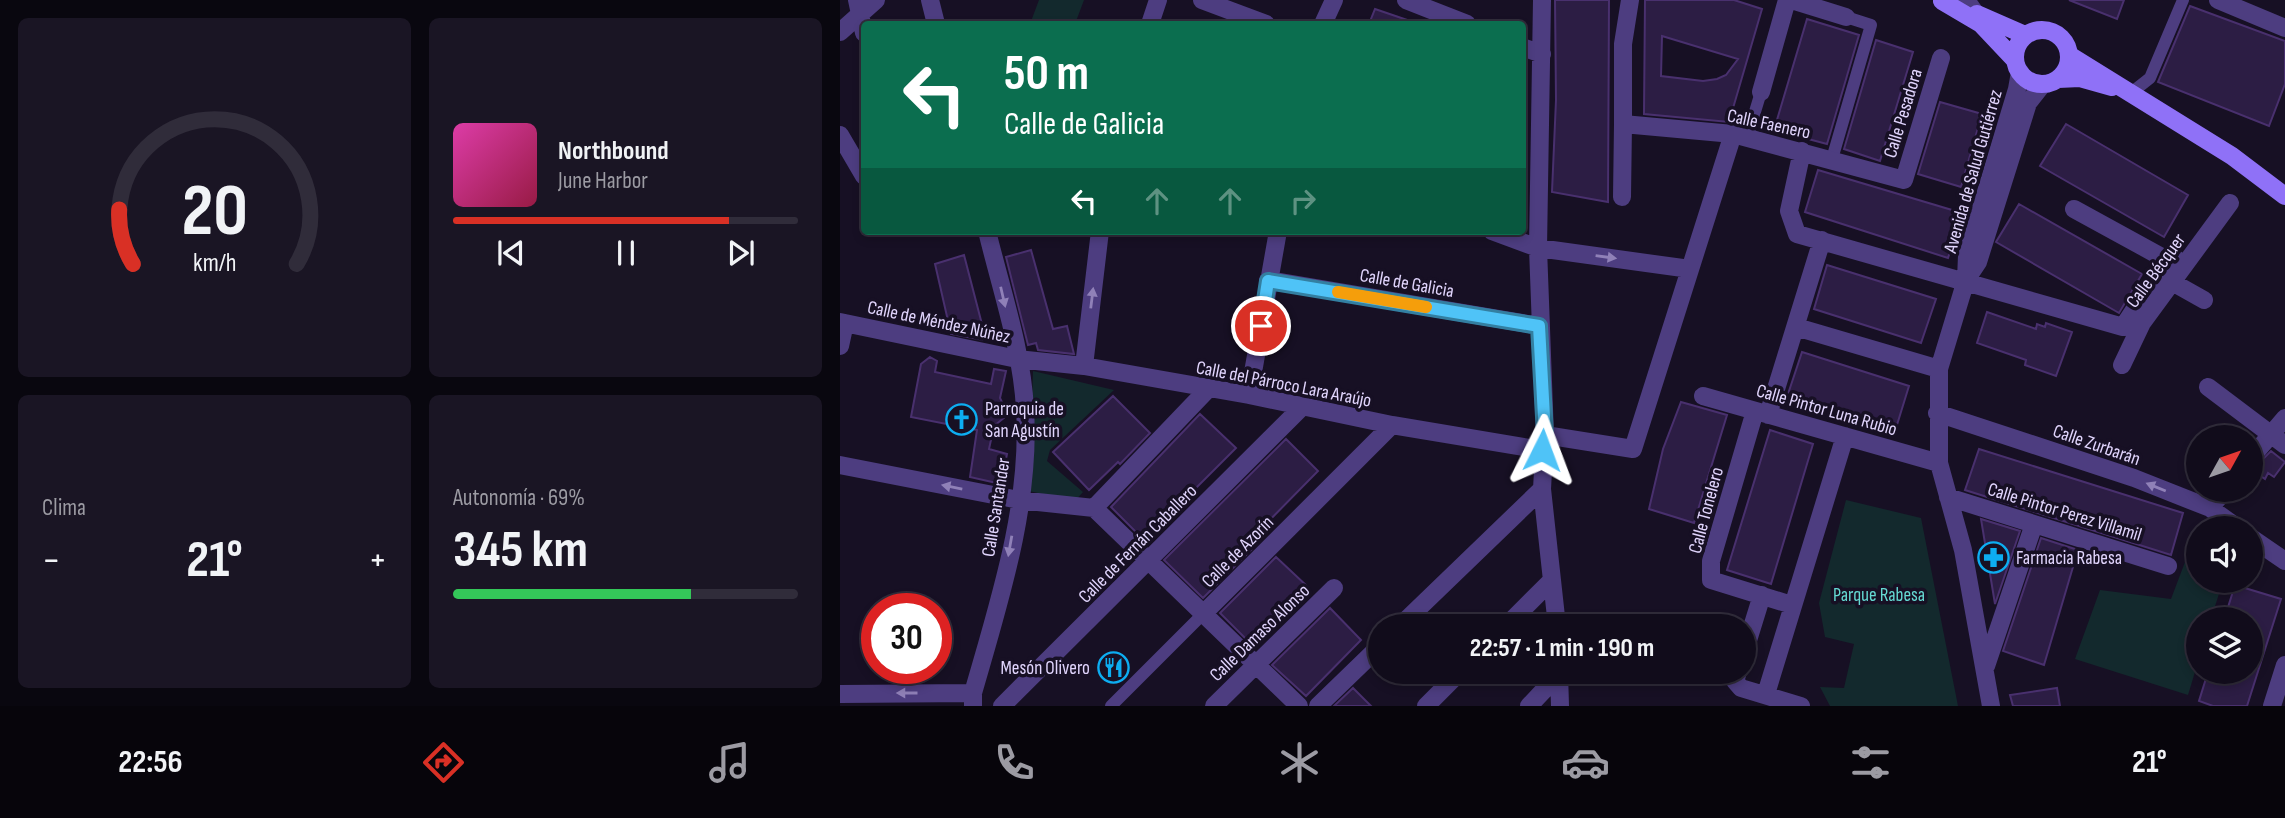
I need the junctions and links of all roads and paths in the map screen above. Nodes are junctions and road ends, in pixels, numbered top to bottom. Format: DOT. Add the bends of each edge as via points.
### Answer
graph roads {
  1 [pos="876,0"];
  2 [pos="930,0"];
  3 [pos="1158,0"];
  4 [pos="1202,0"];
  5 [pos="1334,0"];
  6 [pos="1406,0"];
  7 [pos="1542,0"];
  8 [pos="1630,0"];
  9 [pos="1789,0"];
  10 [pos="1941,0"];
  11 [pos="2183,0"];
  12 [pos="2218,0"];
  13 [pos="859,7"];
  14 [pos="1971,7"];
  15 [pos="1236,13"];
  16 [pos="1846,17"];
  17 [pos="935,21"];
  18 [pos="1151,21"];
  19 [pos="1258,21"];
  20 [pos="1324,21"];
  21 [pos="1459,21"];
  22 [pos="2285,28"];
  23 [pos="840,32"];
  24 [pos="2025,35"];
  25 [pos="1526,48"];
  26 [pos="1542,54"];
  27 [pos="2069,55"];
  28 [pos="1941,58"];
  29 [pos="2017,66"];
  30 [pos="2050,81"];
  31 [pos="1760,92"];
  32 [pos="2131,93"];
  33 [pos="1623,124"];
  34 [pos="840,135"];
  35 [pos="1740,136"];
  36 [pos="1802,151"];
  37 [pos="1832,159"];
  38 [pos="861,171"];
  39 [pos="1904,180"];
  40 [pos="2285,196"];
  41 [pos="1622,197"];
  42 [pos="2230,203"];
  43 [pos="2074,209"];
  44 [pos="988,235"];
  45 [pos="1100,235"];
  46 [pos="1277,235"];
  47 [pos="1503,235"];
  48 [pos="1822,240"];
  49 [pos="1538,248"];
  50 [pos="2190,257"];
  51 [pos="2167,260"];
  52 [pos="1690,269"];
  53 [pos="1268,281"];
  54 [pos="1966,281"];
  55 [pos="2172,282"];
  56 [pos="2204,300"];
  57 [pos="844,319"];
  58 [pos="1539,326"];
  59 [pos="1796,327"];
  60 [pos="840,346"];
  61 [pos="1017,359"];
  62 [pos="2122,365"];
  63 [pos="1084,366"];
  64 [pos="1938,369"];
  65 [pos="2208,387"];
  66 [pos="1208,389"];
  67 [pos="1249,395"];
  68 [pos="1703,396"];
  69 [pos="1301,408"];
  70 [pos="1761,413"];
  71 [pos="1937,413"];
  72 [pos="2285,418"];
  73 [pos="1392,425"];
  74 [pos="1844,436"];
  75 [pos="2278,440"];
  76 [pos="1543,443"];
  77 [pos="2263,450"];
  78 [pos="1939,463"];
  79 [pos="840,465"];
  80 [pos="1542,489"];
  81 [pos="1948,497"];
  82 [pos="1019,500"];
  83 [pos="2215,502"];
  84 [pos="1094,508"];
  85 [pos="2210,508"];
  86 [pos="2221,516"];
  87 [pos="2034,524"];
  88 [pos="2263,546"];
  89 [pos="2285,561"];
  90 [pos="1149,562"];
  91 [pos="2168,566"];
  92 [pos="1552,580"];
  93 [pos="1334,588"];
  94 [pos="1762,595"];
  95 [pos="1792,605"];
  96 [pos="1203,614"];
  97 [pos="1412,614"];
  98 [pos="1518,614"];
  99 [pos="1556,614"];
  100 [pos="1756,614"];
  101 [pos="1368,658"];
  102 [pos="1256,665"];
  103 [pos="2285,665"];
  104 [pos="1985,670"];
  105 [pos="1448,684"];
  106 [pos="1549,684"];
  107 [pos="1559,684"];
  108 [pos="1738,684"];
  109 [pos="840,694"];
  110 [pos="1766,694"];
  111 [pos="973,699"];
  112 [pos="1002,706"];
  113 [pos="1111,706"];
  114 [pos="1214,706"];
  115 [pos="1299,706"];
  116 [pos="1318,706"];
  117 [pos="1426,706"];
  118 [pos="1529,706"];
  119 [pos="1560,706"];
  120 [pos="1801,706"];
  121 [pos="1991,706"];
  122 [pos="2272,706"];
  1 -- 13 [label="street"];
  2 -- 17 [label="street"];
  3 -- 18 [label="street"];
  4 -- 15 [label="street"];
  5 -- 20 [label="street"];
  6 -- 21 [label="street"];
  7 -- 26 [label="street"];
  8 -- 33 [label="street" via="1623,44"];
  9 -- 16 [label="street"];
  9 -- 31 [label="street"];
  10 -- 14 [label="main road"];
  10 -- 29 [label="main road" via="1981,24"];
  11 -- 32 [label="street" via="2150,78"];
  12 -- 22 [label="street"];
  13 -- 23 [label="street"];
  14 -- 24 [label="main road"];
  15 -- 19 [label="street"];
  16 -- 37 [label="street" via="1871,25"];
  24 -- 27 [label="main road" via="2053,32 2064,41"];
  24 -- 29 [label="main road" via="2017,46"];
  25 -- 26 [label="street"];
  26 -- 49 [label="street"];
  27 -- 30 [label="main road" via="2066,69"];
  27 -- 32 [label="main road"];
  28 -- 39 [label="street, Calle Pesadora"];
  29 -- 30 [label="main road" via="2030,81"];
  29 -- 54 [label="street, Avenida de Salud Gutiérrez" via="1967,255"];
  30 -- 32 [label="main road" via="2080,78"];
  30 -- 54 [label="street, Avenida de Salud Gutiérrez" via="2028,103 1978,262"];
  31 -- 35 [label="street"];
  32 -- 40 [label="main road" via="2232,156"];
  33 -- 35 [label="street, Calle Faenero"];
  33 -- 41 [label="street"];
  34 -- 38 [label="street"];
  35 -- 36 [label="street, Calle Faenero"];
  35 -- 52 [label="street"];
  36 -- 37 [label="street, Calle Faenero"];
  36 -- 48 [label="street" via="1789,211 1797,234"];
  37 -- 39 [label="street, Calle Faenero"];
  42 -- 50 [label="street, Calle Bécquer"];
  43 -- 51 [label="street"];
  44 -- 61 [label="street, Calle Santander, one-way"];
  63 -- 45 [label="street, one-way"];
  46 -- 53 [label="street"];
  47 -- 49 [label="street"];
  48 -- 54 [label="street"];
  48 -- 59 [label="street, Calle Tonelero"];
  49 -- 52 [label="street, one-way"];
  49 -- 58 [label="street"];
  50 -- 51 [label="street"];
  50 -- 55 [label="street, Calle Bécquer"];
  51 -- 54 [label="street" via="2123,327"];
  52 -- 76 [label="street, Calle del Párroco Lara Araújo" via="1633,449"];
  53 -- 58 [label="street, Calle de Galicia"];
  53 -- 67 [label="street"];
  54 -- 64 [label="street, Avenida de Salud Gutiérrez"];
  55 -- 56 [label="street"];
  55 -- 62 [label="street, Calle Bécquer" via="2142,323"];
  57 -- 60 [label="street"];
  57 -- 61 [label="street, Calle de Méndez Núñez"];
  58 -- 76 [label="street"];
  59 -- 64 [label="street"];
  59 -- 70 [label="street, Calle Tonelero"];
  61 -- 63 [label="street, Calle del Párroco Lara Araújo"];
  61 -- 82 [label="street, Calle Santander" via="1025,408"];
  63 -- 66 [label="street, Calle del Párroco Lara Araújo"];
  64 -- 71 [label="street, Avenida de Salud Gutiérrez"];
  65 -- 75 [label="street"];
  66 -- 67 [label="street, Calle del Párroco Lara Araújo"];
  66 -- 84 [label="street"];
  67 -- 69 [label="street, Calle del Párroco Lara Araújo"];
  68 -- 70 [label="street, Calle Pintor Luna Rubio"];
  69 -- 73 [label="street, Calle del Párroco Lara Araújo"];
  69 -- 90 [label="street, Calle de Fernán Caballero"];
  70 -- 74 [label="street, Calle Pintor Luna Rubio"];
  70 -- 94 [label="street, Calle Tonelero" via="1711,561 1712,580"];
  71 -- 78 [label="street, Avenida de Salud Gutiérrez"];
  85 -- 71 [label="street, Calle Zurbarán, one-way"];
  72 -- 75 [label="street"];
  73 -- 76 [label="street, Calle del Párroco Lara Araújo"];
  73 -- 96 [label="street, Calle de Azorín"];
  74 -- 78 [label="street, Calle Pintor Luna Rubio"];
  74 -- 95 [label="street"];
  75 -- 77 [label="street"];
  76 -- 80 [label="street"];
  78 -- 81 [label="street, Avenida de Salud Gutiérrez"];
  82 -- 79 [label="street, one-way"];
  80 -- 92 [label="street"];
  80 -- 97 [label="street"];
  81 -- 87 [label="street, Calle Pintor Perez Villamil"];
  81 -- 104 [label="street, Avenida de Salud Gutiérrez" via="1963,550"];
  82 -- 84 [label="street"];
  82 -- 111 [label="street, Calle Santander, one-way" via="1002,593"];
  83 -- 85 [label="street"];
  84 -- 90 [label="street"];
  85 -- 86 [label="street, Calle Zurbarán"];
  87 -- 91 [label="street, Calle Pintor Perez Villamil"];
  87 -- 104 [label="street"];
  88 -- 89 [label="street"];
  90 -- 96 [label="street"];
  90 -- 112 [label="street, Calle de Fernán Caballero"];
  92 -- 98 [label="street"];
  92 -- 99 [label="street"];
  93 -- 102 [label="street, Calle Damaso Alonso"];
  94 -- 95 [label="street, Calle Tonelero"];
  94 -- 100 [label="street"];
  95 -- 110 [label="street"];
  96 -- 102 [label="street"];
  96 -- 113 [label="street, Calle de Azorín"];
  101 -- 116 [label="street"];
  102 -- 114 [label="street, Calle Damaso Alonso"];
  102 -- 115 [label="street"];
  103 -- 122 [label="street"];
  104 -- 121 [label="street, Avenida de Salud Gutiérrez"];
  105 -- 117 [label="street"];
  106 -- 118 [label="street"];
  107 -- 119 [label="street"];
  108 -- 110 [label="street"];
  111 -- 109 [label="street, one-way"];
  110 -- 120 [label="street"];
}
